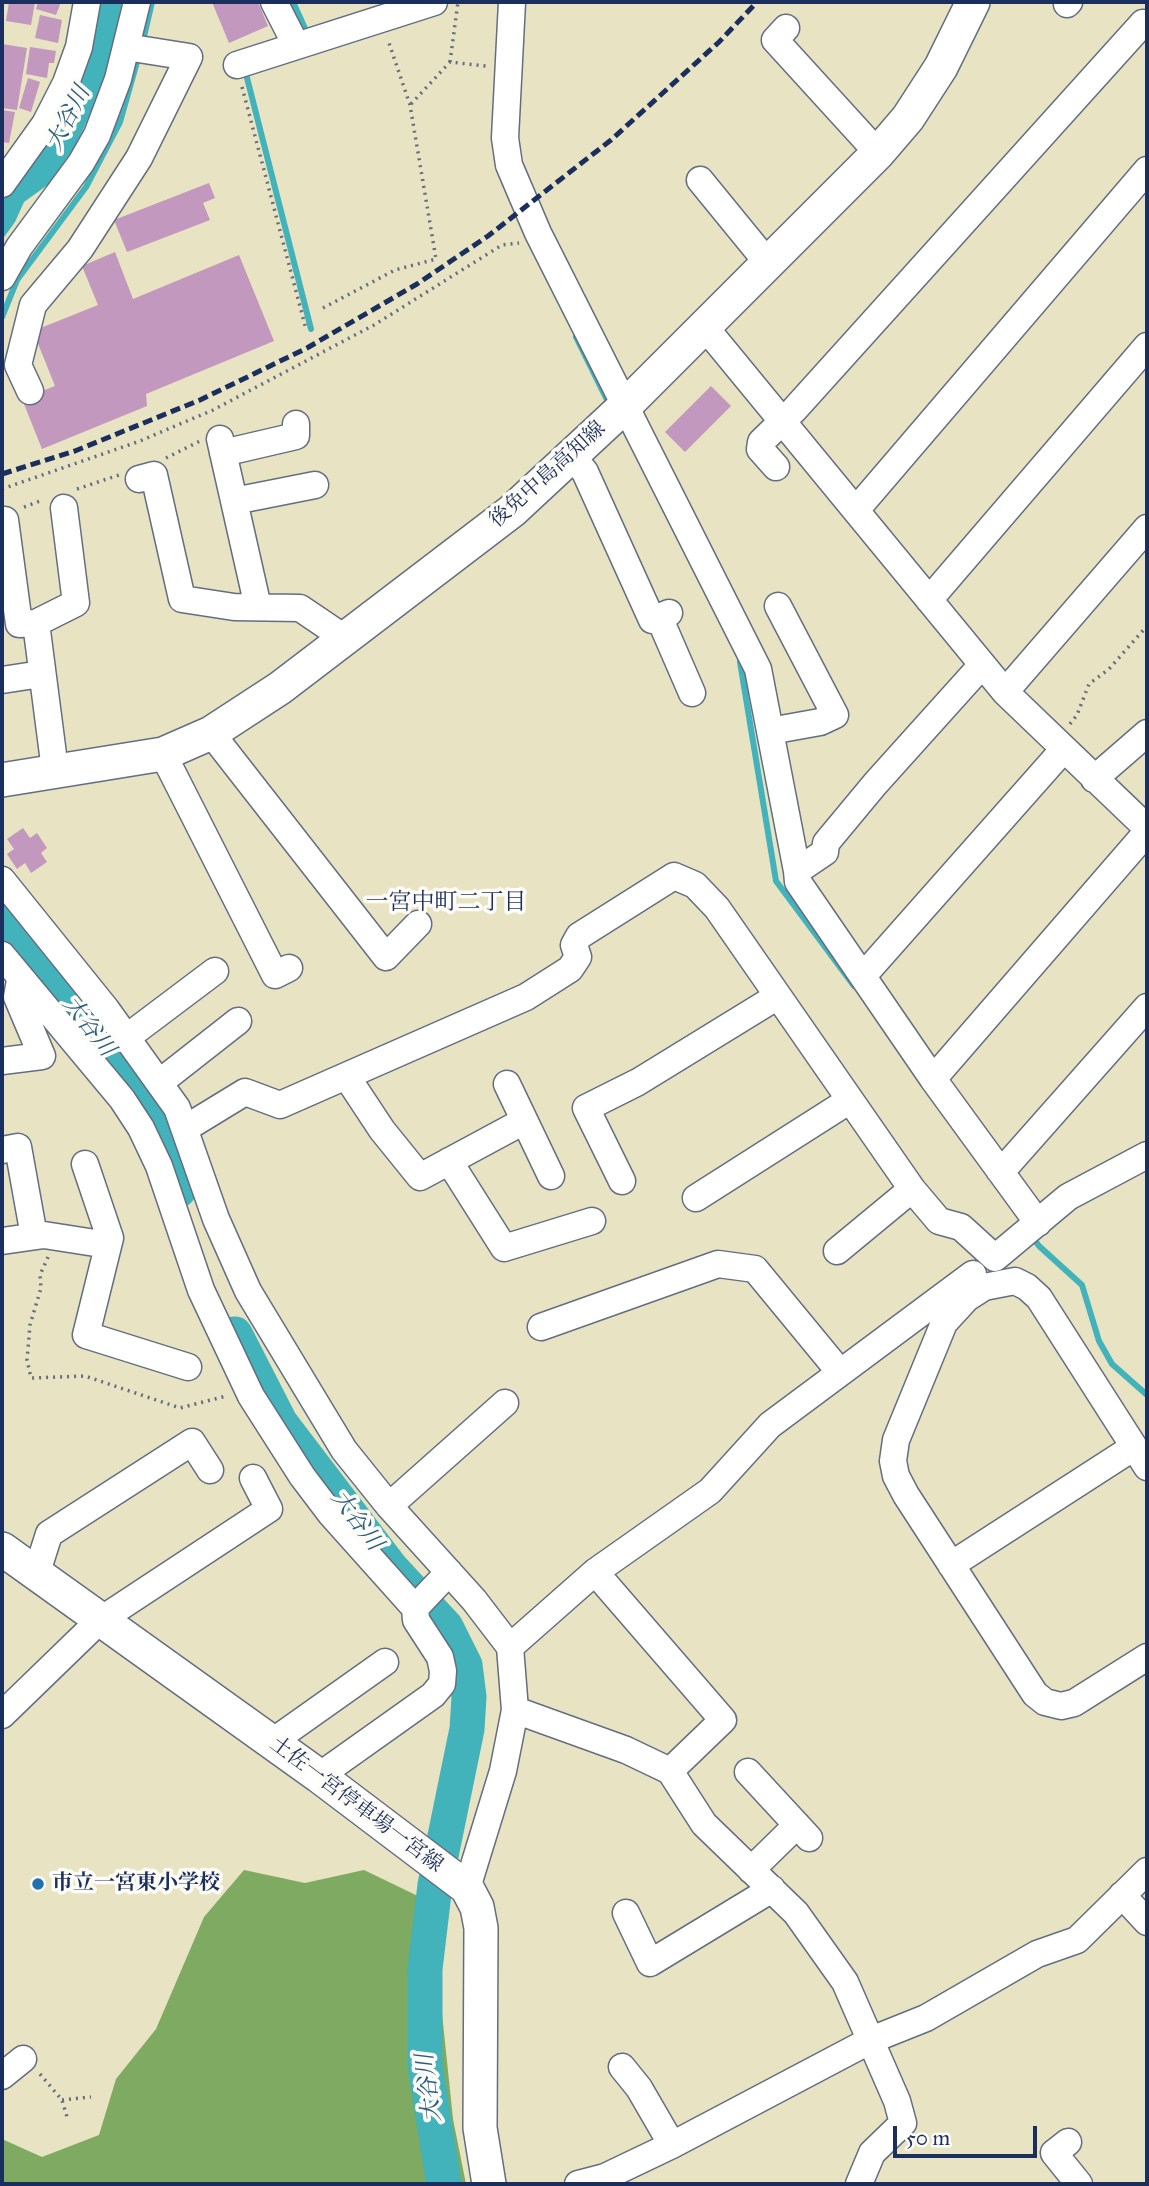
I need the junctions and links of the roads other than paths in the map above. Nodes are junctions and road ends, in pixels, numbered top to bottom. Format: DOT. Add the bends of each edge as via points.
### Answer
graph roads {
  1 [pos="87,2"];
  2 [pos="137,2"];
  3 [pos="274,2"];
  4 [pos="434,2"];
  5 [pos="512,2"];
  6 [pos="973,2"];
  7 [pos="1141,18"];
  8 [pos="786,28"];
  9 [pos="296,46"];
  10 [pos="137,50"];
  11 [pos="237,65"];
  12 [pos="878,153"];
  13 [pos="1147,170"];
  14 [pos="700,180"];
  15 [pos="2,184"];
  16 [pos="767,262"];
  17 [pos="2,277"];
  18 [pos="704,326"];
  19 [pos="1147,346"];
  20 [pos="30,391"];
  21 [pos="618,412"];
  22 [pos="783,420"];
  23 [pos="296,424"];
  24 [pos="572,456"];
  25 [pos="776,467"];
  26 [pos="132,476"];
  27 [pos="315,485"];
  28 [pos="63,499"];
  29 [pos="234,501"];
  30 [pos="856,510"];
  31 [pos="9,515"];
  32 [pos="1147,528"];
  33 [pos="929,600"];
  34 [pos="778,606"];
  35 [pos="258,607"];
  36 [pos="36,623"];
  37 [pos="343,637"];
  38 [pos="982,665"];
  39 [pos="41,674"];
  40 [pos="2,680"];
  41 [pos="1005,692"];
  42 [pos="692,694"];
  43 [pos="771,731"];
  44 [pos="211,733"];
  45 [pos="1147,733"];
  46 [pos="1059,746"];
  47 [pos="163,754"];
  48 [pos="55,770"];
  49 [pos="1094,779"];
  50 [pos="2,780"];
  51 [pos="1147,830"];
  52 [pos="797,871"];
  53 [pos="2,880"];
  54 [pos="418,924"];
  55 [pos="2,955"];
  56 [pos="289,968"];
  57 [pos="215,971"];
  58 [pos="863,976"];
  59 [pos="20,980"];
  60 [pos="778,996"];
  61 [pos="1147,1007"];
  62 [pos="238,1021"];
  63 [pos="126,1038"];
  64 [pos="2,1061"];
  65 [pos="347,1077"];
  66 [pos="933,1079"];
  67 [pos="159,1083"];
  68 [pos="507,1084"];
  69 [pos="850,1100"];
  70 [pos="524,1121"];
  71 [pos="186,1128"];
  72 [pos="2,1150"];
  73 [pos="1147,1155"];
  74 [pos="449,1161"];
  75 [pos="85,1164"];
  76 [pos="999,1170"];
  77 [pos="551,1176"];
  78 [pos="622,1181"];
  79 [pos="912,1189"];
  80 [pos="696,1198"];
  81 [pos="592,1221"];
  82 [pos="1032,1228"];
  83 [pos="34,1236"];
  84 [pos="2,1241"];
  85 [pos="108,1245"];
  86 [pos="837,1251"];
  87 [pos="995,1258"];
  88 [pos="541,1327"];
  89 [pos="188,1367"];
  90 [pos="839,1371"];
  91 [pos="505,1403"];
  92 [pos="1141,1457"];
  93 [pos="211,1470"];
  94 [pos="253,1478"];
  95 [pos="389,1506"];
  96 [pos="2,1549"];
  97 [pos="951,1565"];
  98 [pos="595,1572"];
  99 [pos="449,1573"];
  100 [pos="36,1575"];
  101 [pos="415,1608"];
  102 [pos="99,1621"];
  103 [pos="510,1647"];
  104 [pos="1147,1657"];
  105 [pos="385,1662"];
  106 [pos="515,1710"];
  107 [pos="2,1715"];
  108 [pos="271,1742"];
  109 [pos="670,1771"];
  110 [pos="748,1772"];
  111 [pos="319,1776"];
  112 [pos="751,1870"];
  113 [pos="1147,1871"];
  114 [pos="466,1888"];
  115 [pos="772,1889"];
  116 [pos="1122,1895"];
  117 [pos="626,1913"];
  118 [pos="1147,1922"];
  119 [pos="871,2040"];
  120 [pos="23,2059"];
  121 [pos="622,2067"];
  122 [pos="2,2076"];
  123 [pos="1068,2142"];
  124 [pos="671,2145"];
  125 [pos="489,2184"];
  126 [pos="578,2184"];
  127 [pos="859,2184"];
  128 [pos="1079,2184"];
  1 -- 15 [label="street" via="79,47 65,83 45,124"];
  2 -- 10 [label="street"];
  3 -- 9 [label="street"];
  4 -- 9 [label="street"];
  5 -- 21 [label="street" via="507,158"];
  6 -- 12 [label="main road, 後免中島高知線" via="941,67 908,118"];
  7 -- 22 [label="street"];
  8 -- 12 [label="street" via="775,40"];
  9 -- 11 [label="street"];
  10 -- 17 [label="street" via="81,163"];
  10 -- 20 [label="street" via="189,57 139,158 80,248 33,305 18,365"];
  12 -- 16 [label="main road, 後免中島高知線"];
  13 -- 30 [label="street"];
  14 -- 16 [label="street"];
  16 -- 18 [label="main road, 後免中島高知線"];
  18 -- 21 [label="main road, 後免中島高知線"];
  18 -- 22 [label="street"];
  19 -- 33 [label="street"];
  21 -- 24 [label="main road, 後免中島高知線"];
  21 -- 43 [label="street" via="744,637 758,669"];
  22 -- 25 [label="street" via="761,442 760,449"];
  22 -- 30 [label="street"];
  23 -- 29 [label="street" via="296,436 218,443"];
  24 -- 37 [label="main road, 後免中島高知線" via="512,511"];
  24 -- 42 [label="street" via="584,472 652,620 664,615"];
  26 -- 35 [label="street" via="154,475 183,599"];
  27 -- 29 [label="street"];
  28 -- 36 [label="street" via="76,603"];
  29 -- 35 [label="street"];
  30 -- 33 [label="street"];
  31 -- 36 [label="street" via="19,624"];
  32 -- 41 [label="street"];
  33 -- 38 [label="street"];
  34 -- 43 [label="street" via="835,715"];
  35 -- 37 [label="street" via="300,608"];
  36 -- 39 [label="street"];
  37 -- 44 [label="main road, 後免中島高知線" via="280,688"];
  38 -- 41 [label="street"];
  38 -- 52 [label="street" via="875,784 826,843 825,852"];
  39 -- 40 [label="street"];
  39 -- 48 [label="street"];
  41 -- 46 [label="street"];
  43 -- 52 [label="street"];
  44 -- 47 [label="main road, 後免中島高知線"];
  44 -- 54 [label="street" via="386,957"];
  45 -- 49 [label="street"];
  46 -- 49 [label="street"];
  46 -- 58 [label="street"];
  47 -- 48 [label="main road, 後免中島高知線"];
  47 -- 56 [label="street" via="275,975"];
  48 -- 50 [label="main road, 後免中島高知線"];
  49 -- 51 [label="street"];
  51 -- 66 [label="street"];
  52 -- 58 [label="street" via="797,882"];
  53 -- 63 [label="street"];
  55 -- 59 [label="street"];
  57 -- 63 [label="street"];
  58 -- 66 [label="street"];
  59 -- 64 [label="street" via="17,997 42,1056"];
  59 -- 101 [label="street" via="122,1099 141,1128 222,1338 278,1440 330,1513"];
  60 -- 65 [label="street" via="717,908 695,885 674,876 579,936 574,945 578,957 570,969 526,997"];
  60 -- 69 [label="street"];
  60 -- 78 [label="street" via="638,1082 586,1108"];
  61 -- 76 [label="street"];
  62 -- 67 [label="street"];
  63 -- 67 [label="street"];
  65 -- 71 [label="street" via="279,1105 245,1092"];
  65 -- 74 [label="street" via="420,1177"];
  66 -- 76 [label="street"];
  67 -- 71 [label="street"];
  68 -- 70 [label="street"];
  69 -- 79 [label="street"];
  69 -- 80 [label="street"];
  70 -- 74 [label="street"];
  70 -- 77 [label="street"];
  71 -- 95 [label="street" via="216,1219 248,1291 344,1450"];
  72 -- 83 [label="street" via="18,1147"];
  73 -- 82 [label="street" via="1068,1197"];
  74 -- 81 [label="street" via="505,1248"];
  75 -- 85 [label="street" via="110,1238"];
  76 -- 82 [label="street"];
  79 -- 86 [label="street"];
  79 -- 87 [label="street" via="939,1221 961,1227"];
  82 -- 87 [label="street"];
  83 -- 84 [label="street"];
  83 -- 85 [label="street"];
  85 -- 89 [label="street" via="86,1335"];
  87 -- 90 [label="street"];
  88 -- 90 [label="street" via="718,1264 755,1269"];
  90 -- 98 [label="street" via="770,1425 710,1491"];
  91 -- 95 [label="street"];
  92 -- 97 [label="street"];
  92 -- 97 [label="street" via="1039,1298 1015,1281 984,1287 944,1323 896,1440 893,1461 906,1495"];
  93 -- 100 [label="street" via="192,1442 49,1534"];
  94 -- 102 [label="street" via="269,1509"];
  95 -- 99 [label="street"];
  96 -- 100 [label="main road, 土佐一宮停車場一宮線"];
  97 -- 104 [label="street" via="1024,1681 1045,1702 1074,1703"];
  98 -- 103 [label="street"];
  98 -- 109 [label="street" via="723,1720"];
  99 -- 101 [label="street"];
  99 -- 103 [label="street"];
  100 -- 102 [label="main road, 土佐一宮停車場一宮線"];
  101 -- 111 [label="street" via="416,1620 440,1657 442,1684"];
  102 -- 107 [label="street"];
  102 -- 108 [label="main road, 土佐一宮停車場一宮線"];
  103 -- 106 [label="street"];
  105 -- 108 [label="street"];
  106 -- 109 [label="street"];
  106 -- 114 [label="street" via="503,1771"];
  108 -- 111 [label="main road, 土佐一宮停車場一宮線"];
  109 -- 112 [label="street" via="704,1824"];
  110 -- 112 [label="street" via="803,1832"];
  111 -- 114 [label="main road, 土佐一宮停車場一宮線"];
  112 -- 115 [label="street"];
  113 -- 116 [label="street"];
  114 -- 125 [label="main road" via="477,1907 481,1928 480,2128"];
  115 -- 117 [label="street" via="650,1963"];
  115 -- 119 [label="street" via="796,1913 845,1982"];
  116 -- 118 [label="street"];
  116 -- 119 [label="street" via="1077,1940 1037,1954 926,2018"];
  119 -- 124 [label="street"];
  119 -- 127 [label="street" via="903,2123 872,2153"];
  120 -- 122 [label="street"];
  121 -- 124 [label="street"];
  123 -- 128 [label="street" via="1054,2153"];
  124 -- 126 [label="street" via="605,2177"];
}
